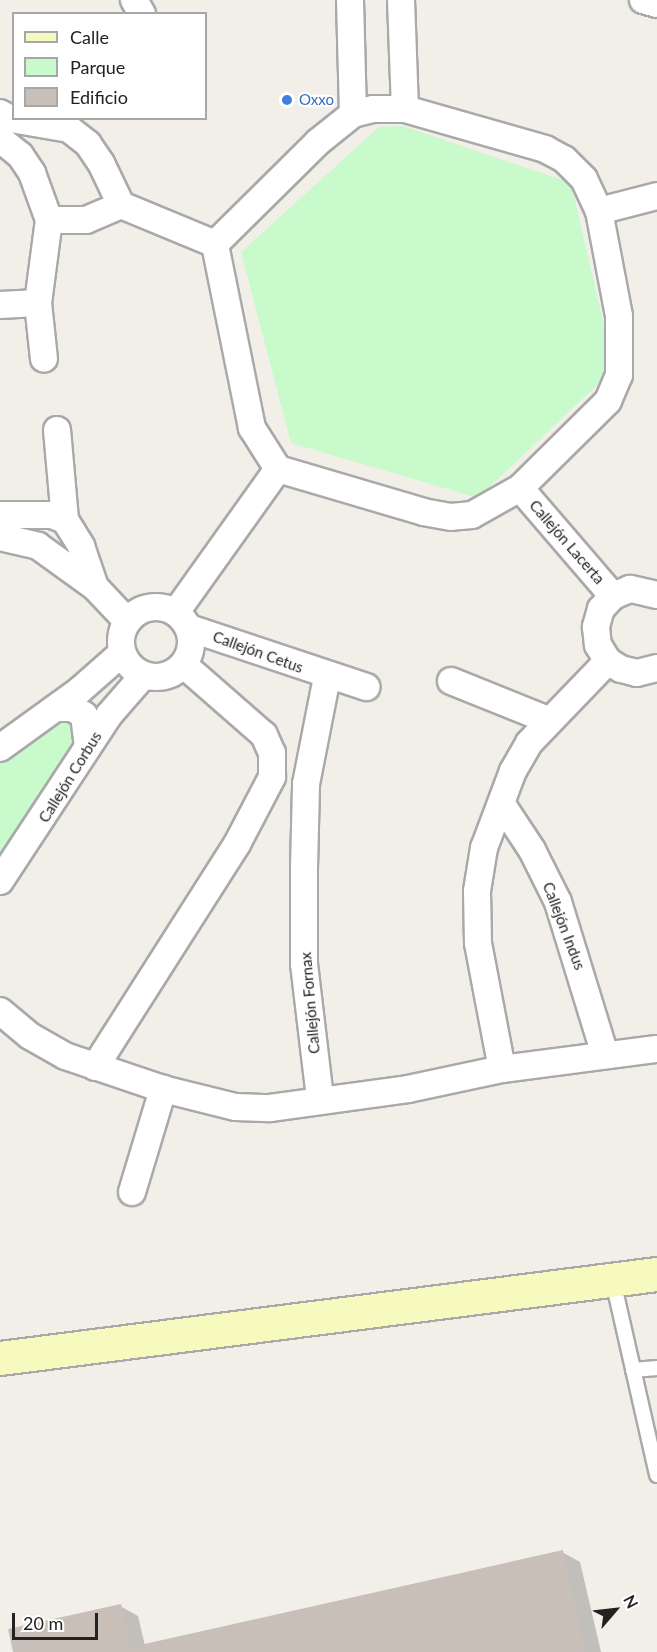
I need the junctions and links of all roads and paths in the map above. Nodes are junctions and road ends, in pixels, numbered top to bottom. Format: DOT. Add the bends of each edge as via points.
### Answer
graph roads {
  1 [pos="350,0"];
  2 [pos="401,0"];
  3 [pos="643,0"];
  4 [pos="657,4"];
  5 [pos="405,109"];
  6 [pos="353,114"];
  7 [pos="75,124"];
  8 [pos="4,128"];
  9 [pos="657,196"];
  10 [pos="121,206"];
  11 [pos="599,212"];
  12 [pos="49,220"];
  13 [pos="215,243"];
  14 [pos="38,303"];
  15 [pos="0,306"];
  16 [pos="44,358"];
  17 [pos="57,430"];
  18 [pos="278,469"];
  19 [pos="520,488"];
  20 [pos="65,520"];
  21 [pos="1,529"];
  22 [pos="96,587"];
  23 [pos="657,595"];
  24 [pos="613,596"];
  25 [pos="183,620"];
  26 [pos="127,621"];
  27 [pos="122,653"];
  28 [pos="608,661"];
  29 [pos="184,665"];
  30 [pos="655,672"];
  31 [pos="143,676"];
  32 [pos="327,677"];
  33 [pos="451,681"];
  34 [pos="366,687"];
  35 [pos="57,708"];
  36 [pos="548,720"];
  37 [pos="88,746"];
  38 [pos="0,748"];
  39 [pos="503,806"];
  40 [pos="0,881"];
  41 [pos="0,1011"];
  42 [pos="657,1049"];
  43 [pos="605,1055"];
  44 [pos="95,1067"];
  45 [pos="502,1069"];
  46 [pos="163,1089"];
  47 [pos="320,1098"];
  48 [pos="125,1183"];
  49 [pos="657,1274"];
  50 [pos="613,1281"];
  51 [pos="0,1358"];
  52 [pos="657,1368"];
  53 [pos="633,1370"];
  54 [pos="657,1475"];
  1 -- 6 [label="street"];
  2 -- 5 [label="street"];
  3 -- 4 [label="street"];
  5 -- 6 [label="street" via="373,109"];
  5 -- 11 [label="street" via="545,149 564,159 584,179"];
  6 -- 13 [label="street" via="318,142"];
  7 -- 8 [label="street"];
  7 -- 10 [label="street" via="101,163"];
  8 -- 12 [label="street" via="32,173"];
  9 -- 11 [label="street"];
  10 -- 12 [label="street" via="86,220"];
  10 -- 13 [label="street"];
  11 -- 19 [label="street" via="619,316 619,375 609,401"];
  12 -- 14 [label="street"];
  13 -- 18 [label="street" via="252,428"];
  14 -- 15 [label="street"];
  14 -- 16 [label="street"];
  17 -- 20 [label="street"];
  18 -- 19 [label="street" via="452,517 488,509"];
  18 -- 25 [label="street"];
  19 -- 24 [label="street, Callejón Lacerta"];
  20 -- 21 [label="street" via="52,515"];
  20 -- 22 [label="street" via="81,546"];
  21 -- 22 [label="street" via="38,546"];
  22 -- 26 [label="street"];
  23 -- 24 [label="street" via="630,589"];
  24 -- 28 [label="street" via="601,609 596,627 598,645"];
  25 -- 26 [label="street" via="150,607"];
  25 -- 29 [label="street" via="190,654"];
  25 -- 32 [label="street, Callejón Cetus"];
  26 -- 27 [label="street"];
  27 -- 31 [label="street" via="127,663"];
  27 -- 35 [label="street"];
  28 -- 30 [label="street" via="637,673"];
  28 -- 36 [label="street"];
  29 -- 31 [label="street" via="165,677"];
  29 -- 44 [label="street" via="264,735 272,753 272,777 237,844"];
  31 -- 37 [label="street, Callejón Corbus"];
  32 -- 34 [label="street, Callejón Cetus"];
  32 -- 47 [label="street, Callejón Fornax" via="306,784 304,857 304,964"];
  33 -- 36 [label="street"];
  35 -- 37 [label="street" via="72,708 84,715"];
  35 -- 38 [label="street"];
  36 -- 39 [label="street" via="513,771"];
  37 -- 40 [label="street, Callejón Corbus"];
  39 -- 43 [label="street, Callejón Indus" via="532,850 558,902"];
  39 -- 45 [label="street" via="484,848 477,891 478,943"];
  41 -- 44 [label="street" via="30,1036"];
  42 -- 43 [label="street"];
  43 -- 45 [label="street"];
  44 -- 46 [label="street"];
  45 -- 47 [label="street" via="408,1089"];
  46 -- 47 [label="street" via="236,1107 270,1108"];
  46 -- 48 [label="street" via="146,1145"];
  49 -- 50 [label="main road"];
  50 -- 51 [label="main road"];
  50 -- 53 [label="lane"];
  52 -- 53 [label="lane"];
  53 -- 54 [label="lane"];
}
